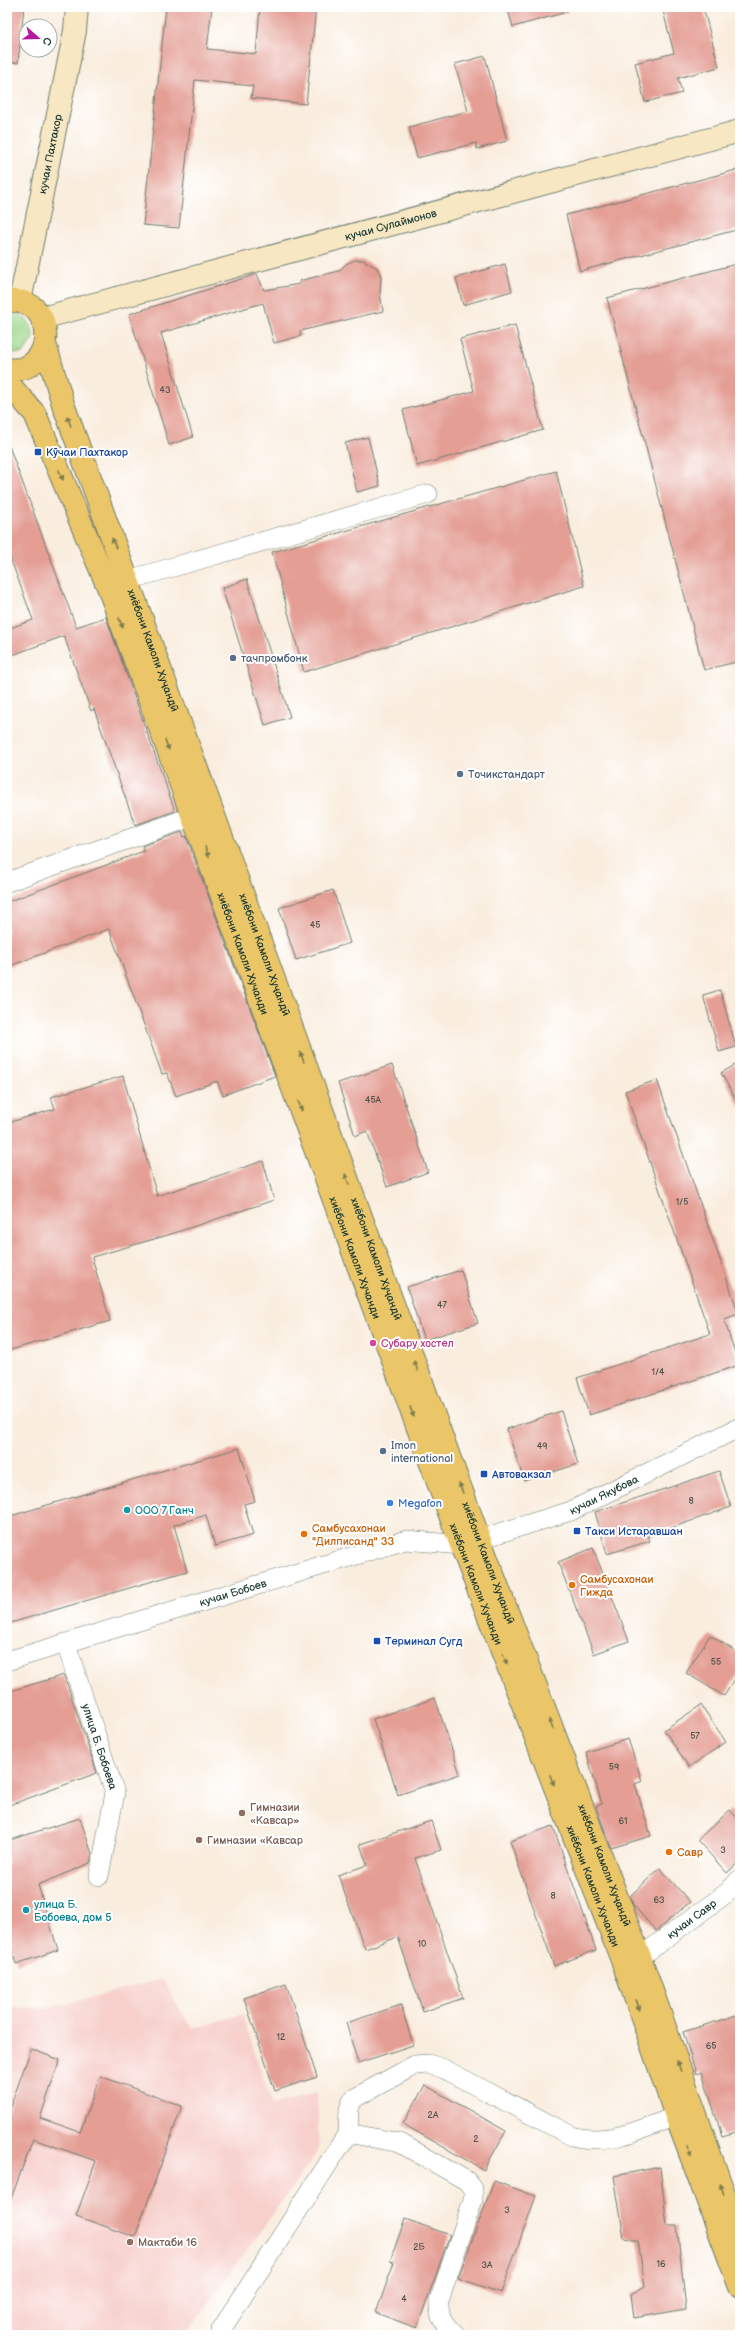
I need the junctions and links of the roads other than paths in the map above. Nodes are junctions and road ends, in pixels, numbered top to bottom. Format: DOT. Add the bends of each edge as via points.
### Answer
graph roads {
  1 [pos="77,7"];
  2 [pos="740,130"];
  3 [pos="11,300"];
  4 [pos="42,318"];
  5 [pos="45,344"];
  6 [pos="7,369"];
  7 [pos="7,382"];
  8 [pos="428,494"];
  9 [pos="128,580"];
  10 [pos="194,816"];
  11 [pos="7,882"];
  12 [pos="740,1427"];
  13 [pos="470,1541"];
  14 [pos="66,1644"];
  15 [pos="7,1661"];
  16 [pos="99,1876"];
  17 [pos="740,1880"];
  18 [pos="640,1956"];
  19 [pos="676,2116"];
  20 [pos="348,2133"];
  21 [pos="740,2239"];
  22 [pos="740,2288"];
  23 [pos="221,2330"];
  24 [pos="455,2335"];
  1 -- 3 [label="main road, кучаи Пахтакор" via="75,31"];
  2 -- 4 [label="main road, кучаи Сулаймонов"];
  3 -- 4 [label="main road" via="30,306"];
  4 -- 5 [label="main road, хиёбони Камоли Хуҷандӣ" via="46,333"];
  5 -- 6 [label="main road" via="41,354 33,362 23,368"];
  9 -- 5 [label="main road, хиёбони Камоли Хуҷандӣ, one-way" via="63,404"];
  7 -- 10 [label="main road, хиёбони Камоли Хучанди, one-way" via="35,414 108,586"];
  8 -- 9 [label="street"];
  13 -- 9 [label="main road, хиёбони Камоли Хуҷандӣ, one-way"];
  10 -- 11 [label="street"];
  10 -- 13 [label="main road, хиёбони Камоли Хучанди, one-way"];
  12 -- 13 [label="street, кучаи Якубова" via="571,1511"];
  13 -- 14 [label="street, кучаи Бобоев" via="406,1540"];
  18 -- 13 [label="main road, хиёбони Камоли Хуҷандӣ, one-way"];
  13 -- 19 [label="main road, хиёбони Камоли Хучанди, one-way"];
  14 -- 15 [label="street, кучаи Бобоев"];
  14 -- 16 [label="street, улица Б. Бобоева" via="115,1793"];
  17 -- 18 [label="street, кучаи Савр" via="728,1892"];
  21 -- 18 [label="main road, хиёбони Камоли Хуҷандӣ, one-way"];
  19 -- 20 [label="street" via="599,2140 585,2140 572,2136 442,2068 428,2064 415,2065 353,2099 349,2109"];
  19 -- 22 [label="main road, хиёбони Камоли Хучанди, one-way"];
  20 -- 23 [label="street"];
  20 -- 24 [label="street" via="400,2143 468,2181 473,2189 473,2200 439,2301 438,2313"];
}
